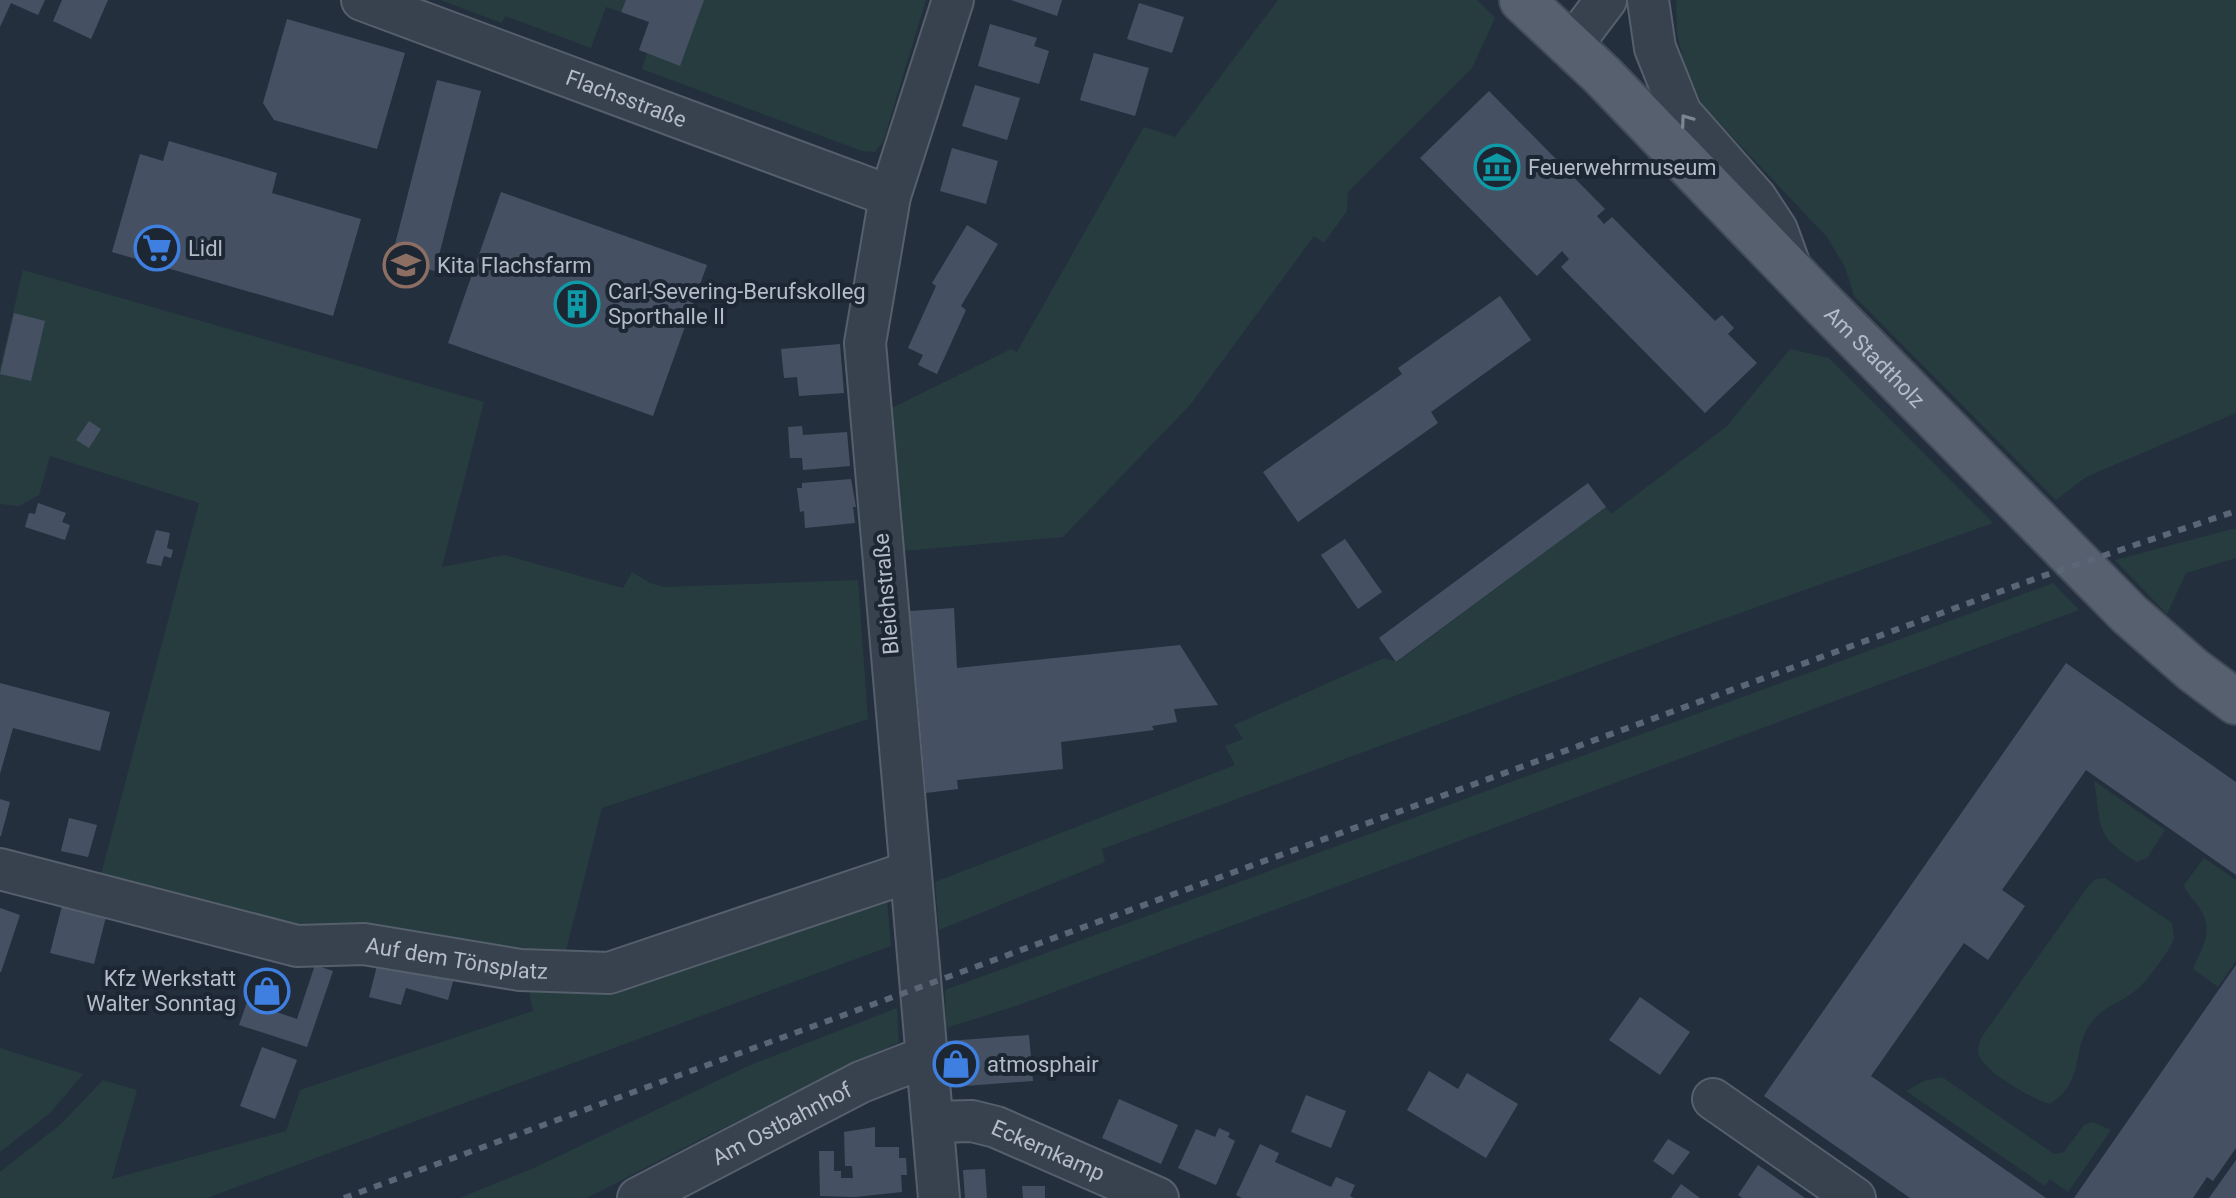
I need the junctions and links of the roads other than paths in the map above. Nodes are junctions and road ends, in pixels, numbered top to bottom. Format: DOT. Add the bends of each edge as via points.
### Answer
graph roads {
  1 [pos="362,0"];
  2 [pos="953,0"];
  3 [pos="1522,0"];
  4 [pos="1606,0"];
  5 [pos="1648,0"];
  6 [pos="1572,45"];
  7 [pos="890,196"];
  8 [pos="1794,274"];
  9 [pos="2236,702"];
  10 [pos="0,869"];
  11 [pos="909,872"];
  12 [pos="928,1056"];
  13 [pos="1713,1099"];
  14 [pos="934,1122"];
  15 [pos="638,1198"];
  16 [pos="939,1198"];
  17 [pos="1158,1198"];
  18 [pos="1855,1198"];
  1 -- 7 [label="street, Flachsstraße"];
  2 -- 7 [label="street, Bleichstraße"];
  3 -- 6 [label="main road, Am Stadtholz"];
  4 -- 6 [label="street"];
  8 -- 5 [label="street, one-way" via="1777,230 1756,198 1681,113 1655,48"];
  6 -- 8 [label="main road, Am Stadtholz"];
  7 -- 11 [label="street, Bleichstraße" via="865,343"];
  8 -- 9 [label="main road, Am Stadtholz" via="2129,614"];
  10 -- 11 [label="street, Auf dem Tönsplatz" via="297,946 364,944 520,970 609,973"];
  11 -- 12 [label="street, Bleichstraße"];
  12 -- 14 [label="street, Bleichstraße"];
  12 -- 15 [label="street, Am Ostbahnhof" via="861,1082"];
  13 -- 18 [label="street"];
  14 -- 16 [label="street, Bleichstraße"];
  14 -- 17 [label="street, Eckernkamp" via="972,1121 996,1127"];
}
